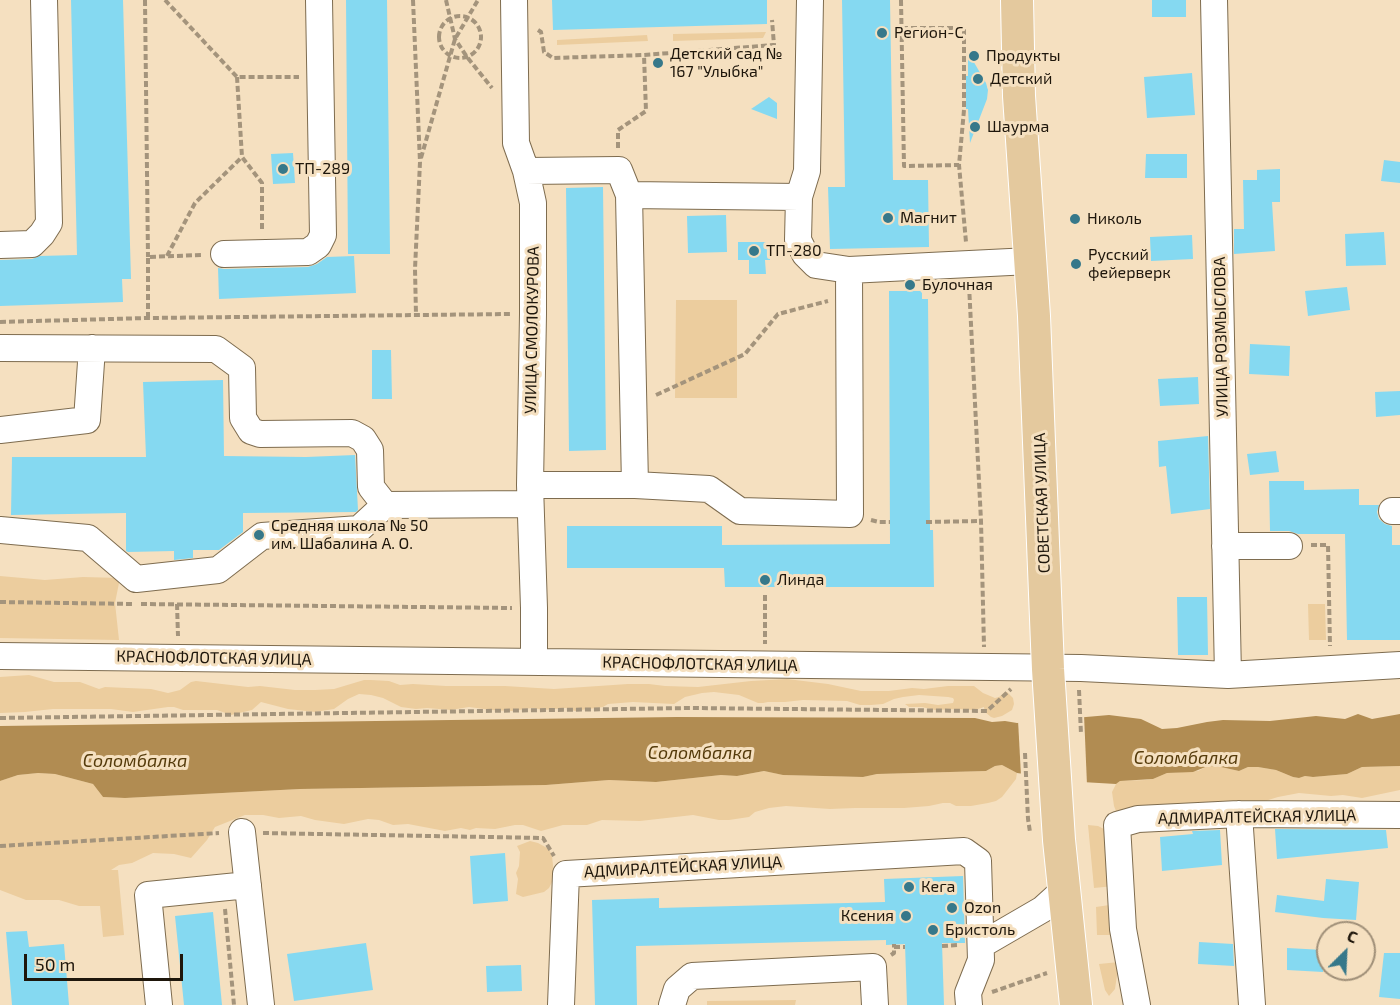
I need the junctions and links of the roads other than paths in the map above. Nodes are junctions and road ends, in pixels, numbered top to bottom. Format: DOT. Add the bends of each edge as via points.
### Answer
graph roads {
  1 [pos="44,0"];
  2 [pos="319,0"];
  3 [pos="514,0"];
  4 [pos="810,0"];
  5 [pos="1017,0"];
  6 [pos="1214,0"];
  7 [pos="526,171"];
  8 [pos="629,195"];
  9 [pos="799,197"];
  10 [pos="0,245"];
  11 [pos="224,254"];
  12 [pos="1030,261"];
  13 [pos="849,270"];
  14 [pos="0,348"];
  15 [pos="92,348"];
  16 [pos="0,430"];
  17 [pos="635,485"];
  18 [pos="530,495"];
  19 [pos="385,505"];
  20 [pos="0,530"];
  21 [pos="1226,546"];
  22 [pos="1289,546"];
  23 [pos="0,656"];
  24 [pos="534,662"];
  25 [pos="1400,665"];
  26 [pos="1228,675"];
  27 [pos="1049,678"];
  28 [pos="1239,814"];
  29 [pos="1400,815"];
  30 [pos="242,832"];
  31 [pos="248,885"];
  32 [pos="1064,890"];
  33 [pos="981,945"];
  34 [pos="969,1003"];
  35 [pos="159,1005"];
  36 [pos="261,1005"];
  37 [pos="561,1005"];
  38 [pos="672,1005"];
  39 [pos="875,1005"];
  40 [pos="1076,1005"];
  41 [pos="1137,1005"];
  42 [pos="1252,1005"];
  1 -- 10 [label="street" via="49,223 32,244"];
  2 -- 11 [label="street" via="323,235 318,246 308,252"];
  3 -- 7 [label="street, УЛИЦА СМОЛОКУРОВА" via="514,116 516,143"];
  4 -- 9 [label="street" via="807,171"];
  5 -- 12 [label="main road, СОВЕТСКАЯ УЛИЦА"];
  6 -- 21 [label="street, УЛИЦА РОЗМЫСЛОВА"];
  7 -- 8 [label="street" via="619,170"];
  7 -- 18 [label="street, УЛИЦА СМОЛОКУРОВА" via="533,203"];
  8 -- 9 [label="street"];
  8 -- 17 [label="street"];
  9 -- 13 [label="street" via="798,240 805,254 816,265"];
  12 -- 13 [label="street"];
  12 -- 27 [label="main road, СОВЕТСКАЯ УЛИЦА"];
  13 -- 17 [label="street" via="850,514 740,511 709,489"];
  14 -- 15 [label="street"];
  15 -- 16 [label="street" via="87,420"];
  15 -- 19 [label="street" via="216,349 242,368 243,418 251,431 352,433 363,439 370,450 371,487"];
  17 -- 18 [label="street"];
  18 -- 19 [label="street"];
  18 -- 24 [label="street, УЛИЦА СМОЛОКУРОВА"];
  19 -- 20 [label="street" via="359,530 262,536 218,570 136,579 88,538"];
  21 -- 22 [label="street"];
  21 -- 26 [label="street, УЛИЦА РОЗМЫСЛОВА"];
  23 -- 24 [label="street, КРАСНОФЛОТСКАЯ УЛИЦА"];
  24 -- 27 [label="street, КРАСНОФЛОТСКАЯ УЛИЦА"];
  25 -- 26 [label="street, КРАСНОФЛОТСКАЯ УЛИЦА"];
  26 -- 27 [label="street, КРАСНОФЛОТСКАЯ УЛИЦА" via="1082,669"];
  27 -- 32 [label="main road, СОВЕТСКАЯ УЛИЦА"];
  28 -- 29 [label="street, АДМИРАЛТЕЙСКАЯ УЛИЦА"];
  28 -- 41 [label="street, АДМИРАЛТЕЙСКАЯ УЛИЦА" via="1138,819 1117,825 1123,929"];
  28 -- 42 [label="street"];
  30 -- 31 [label="street"];
  31 -- 35 [label="street" via="148,895"];
  31 -- 36 [label="street"];
  32 -- 33 [label="street" via="1043,909"];
  32 -- 40 [label="main road, СОВЕТСКАЯ УЛИЦА"];
  33 -- 34 [label="street" via="981,960 968,993"];
  33 -- 37 [label="street, АДМИРАЛТЕЙСКАЯ УЛИЦА" via="978,861 964,851 566,874"];
  38 -- 39 [label="street" via="676,989 692,976 873,967"];
}
